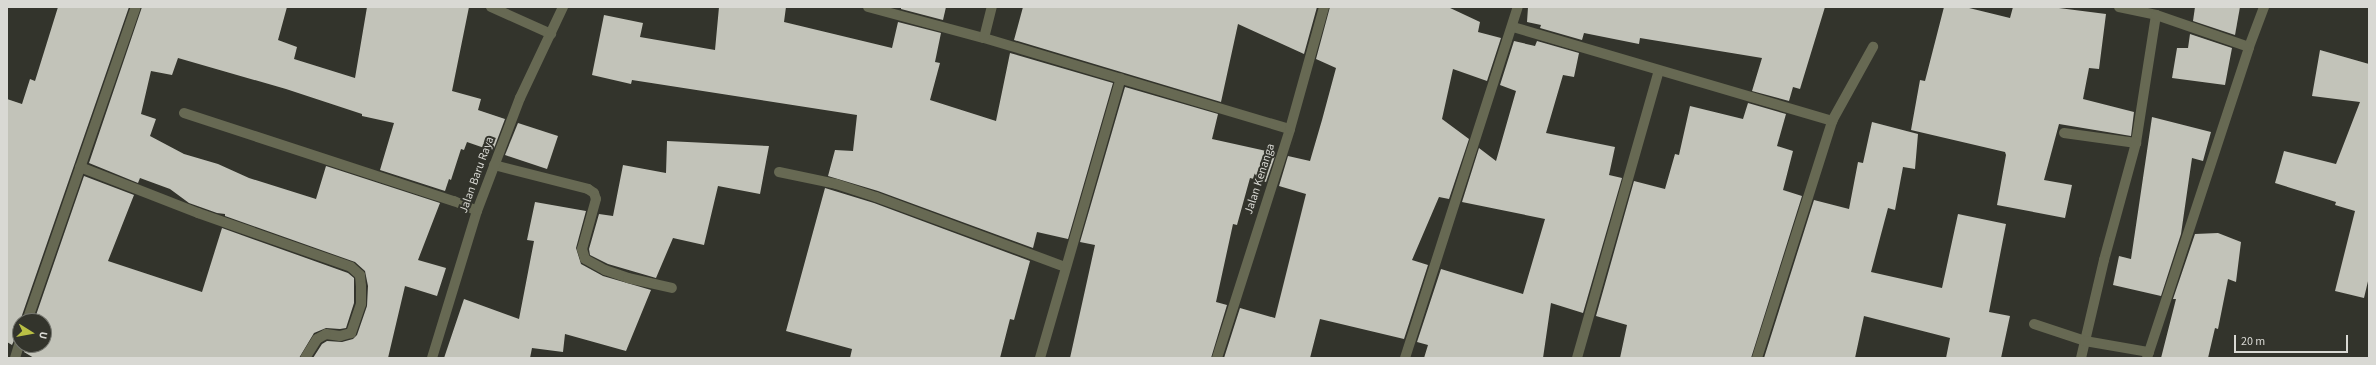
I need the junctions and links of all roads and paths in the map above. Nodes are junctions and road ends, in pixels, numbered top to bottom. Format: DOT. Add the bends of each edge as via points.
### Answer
graph roads {
  1 [pos="136,7"];
  2 [pos="491,7"];
  3 [pos="563,7"];
  4 [pos="868,7"];
  5 [pos="992,7"];
  6 [pos="1324,7"];
  7 [pos="1518,7"];
  8 [pos="2119,7"];
  9 [pos="2264,7"];
  10 [pos="2156,15"];
  11 [pos="1513,27"];
  12 [pos="551,34"];
  13 [pos="984,38"];
  14 [pos="1873,47"];
  15 [pos="2249,47"];
  16 [pos="1659,71"];
  17 [pos="1121,78"];
  18 [pos="184,113"];
  19 [pos="1832,121"];
  20 [pos="1290,129"];
  21 [pos="2064,133"];
  22 [pos="2136,143"];
  23 [pos="494,165"];
  24 [pos="80,167"];
  25 [pos="779,172"];
  26 [pos="477,211"];
  27 [pos="1065,267"];
  28 [pos="672,288"];
  29 [pos="30,313"];
  30 [pos="2034,324"];
  31 [pos="2085,341"];
  32 [pos="2148,355"];
  33 [pos="305,358"];
  34 [pos="432,358"];
  35 [pos="1040,358"];
  36 [pos="1217,358"];
  37 [pos="1405,358"];
  38 [pos="1577,358"];
  39 [pos="1757,358"];
  40 [pos="2081,358"];
  1 -- 24 [label="street"];
  2 -- 12 [label="street"];
  3 -- 12 [label="street, Jalan Baru Raya"];
  4 -- 13 [label="street"];
  5 -- 13 [label="street"];
  6 -- 20 [label="street, Jalan Kenanga"];
  7 -- 11 [label="street"];
  8 -- 10 [label="street"];
  9 -- 15 [label="street"];
  10 -- 15 [label="street"];
  10 -- 22 [label="street"];
  11 -- 16 [label="street"];
  11 -- 37 [label="street"];
  12 -- 23 [label="street, Jalan Baru Raya" via="520,98"];
  13 -- 17 [label="street"];
  14 -- 19 [label="street"];
  15 -- 32 [label="street"];
  16 -- 19 [label="street"];
  16 -- 38 [label="street"];
  17 -- 20 [label="street"];
  17 -- 27 [label="street"];
  18 -- 26 [label="street" via="447,198"];
  19 -- 39 [label="street"];
  20 -- 36 [label="street, Jalan Kenanga"];
  21 -- 22 [label="street"];
  22 -- 31 [label="street"];
  23 -- 26 [label="street, Jalan Baru Raya"];
  23 -- 28 [label="street" via="594,192 596,199 582,249 585,259 628,278"];
  24 -- 29 [label="street"];
  24 -- 33 [label="street" via="198,213 351,267 360,275 361,286 361,304 351,333 322,336"];
  25 -- 27 [label="street" via="836,184 876,197"];
  26 -- 34 [label="street, Jalan Baru Raya"];
  27 -- 35 [label="street"];
  30 -- 31 [label="street"];
  31 -- 32 [label="street"];
  31 -- 40 [label="street"];
}
